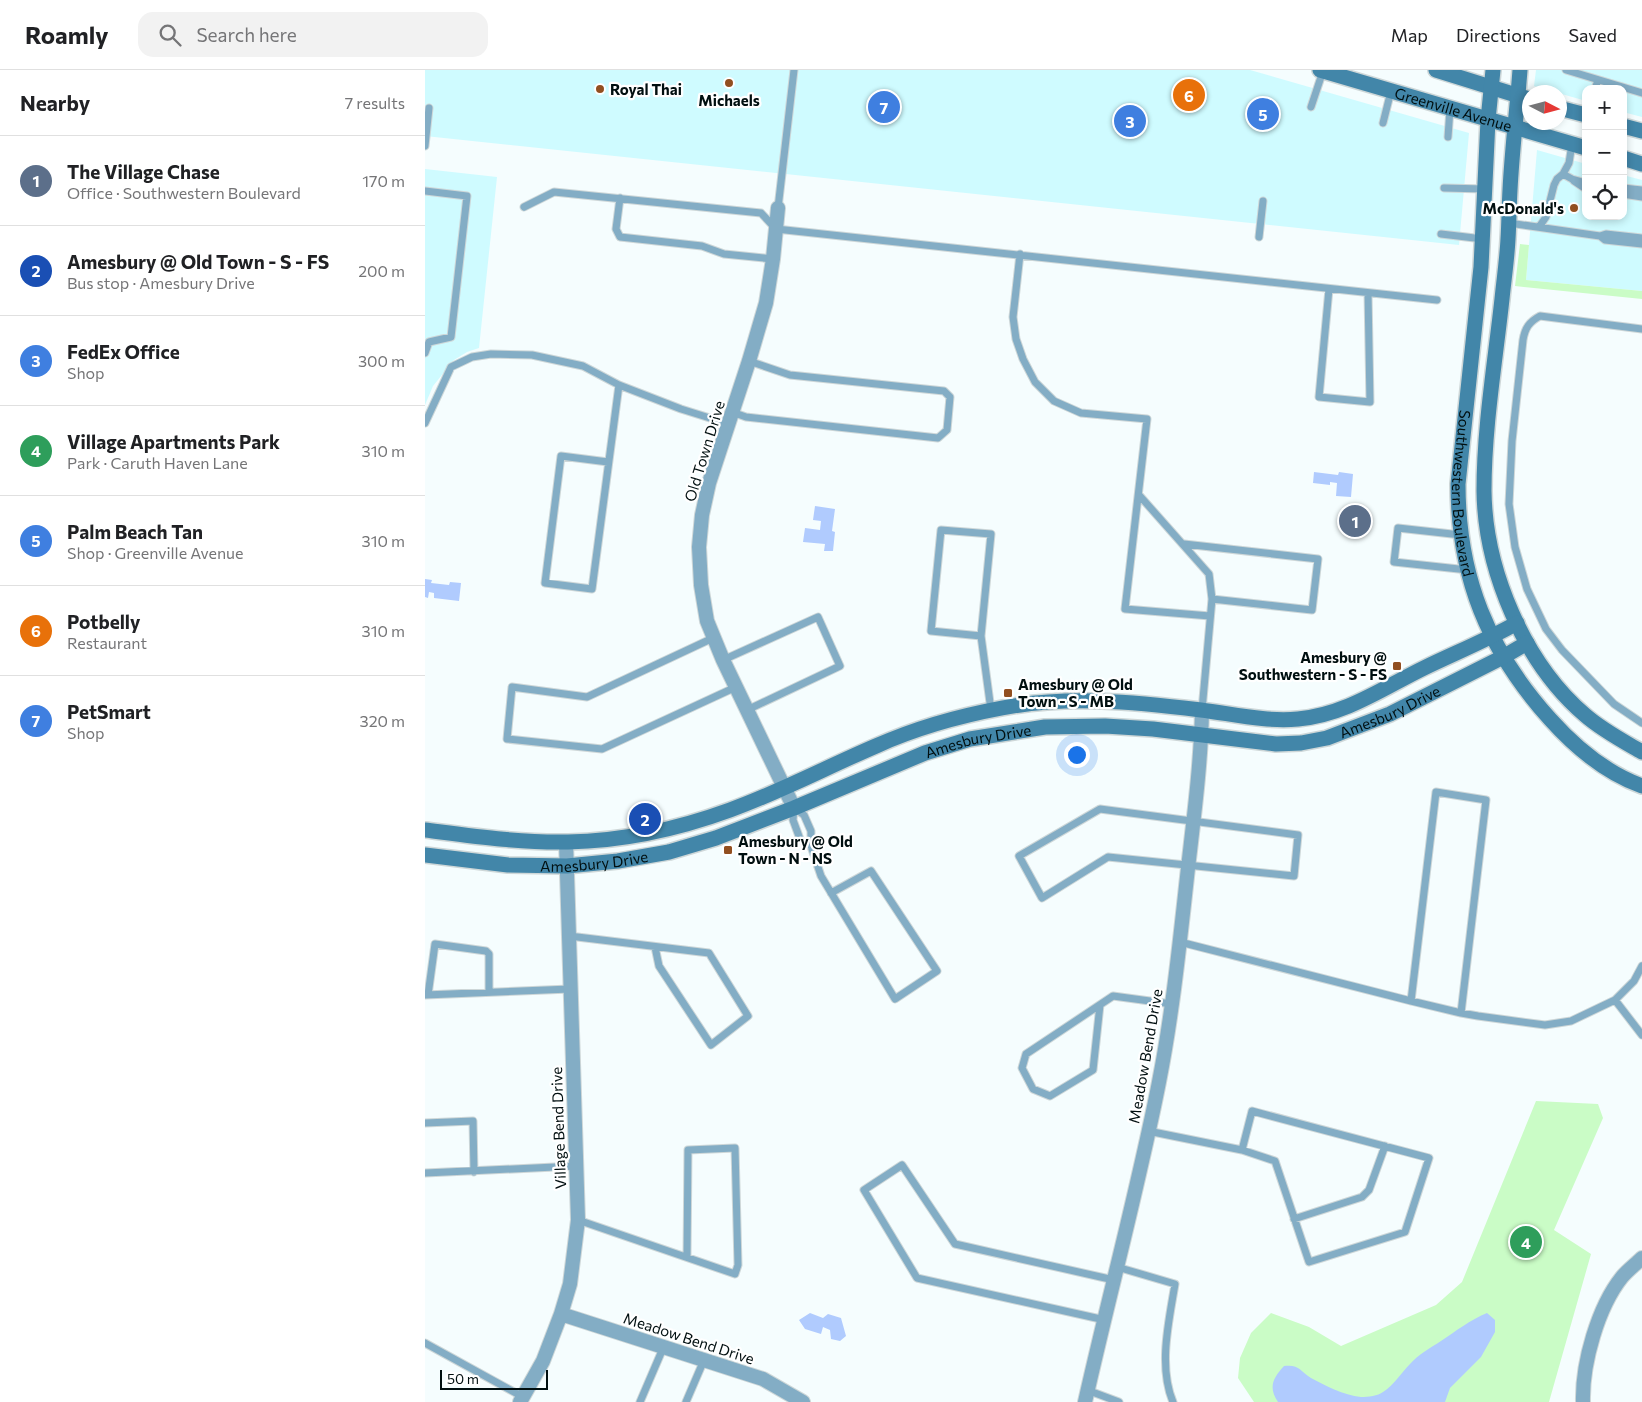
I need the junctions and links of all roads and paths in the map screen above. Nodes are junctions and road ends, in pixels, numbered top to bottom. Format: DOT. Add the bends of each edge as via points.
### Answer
graph roads {
  1 [pos="794,70"];
  2 [pos="1322,70"];
  3 [pos="1436,70"];
  4 [pos="1493,70"];
  5 [pos="1520,70"];
  6 [pos="1566,70"];
  7 [pos="1598,80"];
  8 [pos="1522,85"];
  9 [pos="1596,85"];
  10 [pos="1491,86"];
  11 [pos="1391,91"];
  12 [pos="1642,93"];
  13 [pos="1522,96"];
  14 [pos="1522,104"];
  15 [pos="1311,107"];
  16 [pos="429,108"];
  17 [pos="1451,109"];
  18 [pos="1567,110"];
  19 [pos="1582,114"];
  20 [pos="1488,120"];
  21 [pos="1383,123"];
  22 [pos="1627,127"];
  23 [pos="1515,128"];
  24 [pos="1642,132"];
  25 [pos="1447,137"];
  26 [pos="425,146"];
  27 [pos="1579,146"];
  28 [pos="1627,159"];
  29 [pos="1642,164"];
  30 [pos="1563,174"];
  31 [pos="1572,179"];
  32 [pos="1582,182"];
  33 [pos="1582,186"];
  34 [pos="1444,188"];
  35 [pos="1627,188"];
  36 [pos="1485,189"];
  37 [pos="1510,190"];
  38 [pos="1642,190"];
  39 [pos="425,191"];
  40 [pos="1627,195"];
  41 [pos="620,198"];
  42 [pos="1642,198"];
  43 [pos="1263,201"];
  44 [pos="524,206"];
  45 [pos="778,208"];
  46 [pos="1509,223"];
  47 [pos="1539,227"];
  48 [pos="776,228"];
  49 [pos="1441,234"];
  50 [pos="1600,236"];
  51 [pos="1259,237"];
  52 [pos="1642,238"];
  53 [pos="1483,240"];
  54 [pos="1642,244"];
  55 [pos="1020,254"];
  56 [pos="773,259"];
  57 [pos="1329,289"];
  58 [pos="1368,293"];
  59 [pos="1437,300"];
  60 [pos="1642,329"];
  61 [pos="425,353"];
  62 [pos="749,361"];
  63 [pos="619,385"];
  64 [pos="731,418"];
  65 [pos="425,424"];
  66 [pos="608,462"];
  67 [pos="1139,496"];
  68 [pos="1461,535"];
  69 [pos="1184,544"];
  70 [pos="1468,570"];
  71 [pos="1212,599"];
  72 [pos="1210,616"];
  73 [pos="1517,623"];
  74 [pos="981,636"];
  75 [pos="1491,637"];
  76 [pos="713,638"];
  77 [pos="1527,643"];
  78 [pos="1503,657"];
  79 [pos="723,660"];
  80 [pos="736,687"];
  81 [pos="747,710"];
  82 [pos="991,710"];
  83 [pos="1202,710"];
  84 [pos="1642,723"];
  85 [pos="1202,734"];
  86 [pos="994,736"];
  87 [pos="1642,752"];
  88 [pos="1642,786"];
  89 [pos="784,788"];
  90 [pos="794,808"];
  91 [pos="1194,821"];
  92 [pos="425,830"];
  93 [pos="566,842"];
  94 [pos="811,846"];
  95 [pos="425,854"];
  96 [pos="1189,865"];
  97 [pos="567,866"];
  98 [pos="831,893"];
  99 [pos="569,936"];
  100 [pos="1180,942"];
  101 [pos="655,946"];
  102 [pos="1642,966"];
  103 [pos="570,989"];
  104 [pos="489,992"];
  105 [pos="427,995"];
  106 [pos="1615,1000"];
  107 [pos="1411,1001"];
  108 [pos="1172,1004"];
  109 [pos="1100,1005"];
  110 [pos="1461,1012"];
  111 [pos="1642,1035"];
  112 [pos="425,1123"];
  113 [pos="1148,1131"];
  114 [pos="1385,1146"];
  115 [pos="1242,1150"];
  116 [pos="576,1166"];
  117 [pos="474,1172"];
  118 [pos="425,1173"];
  119 [pos="1294,1219"];
  120 [pos="578,1220"];
  121 [pos="687,1257"];
  122 [pos="1642,1258"];
  123 [pos="1116,1273"];
  124 [pos="561,1314"];
  125 [pos="1105,1320"];
  126 [pos="425,1343"];
  127 [pos="664,1346"];
  128 [pos="705,1360"];
  129 [pos="1086,1396"];
  130 [pos="522,1400"];
  131 [pos="639,1402"];
  132 [pos="686,1402"];
  133 [pos="803,1402"];
  134 [pos="1119,1402"];
  135 [pos="1173,1402"];
  136 [pos="1583,1402"];
  1 -- 45 [label="lane"];
  2 -- 11 [label="street, Greenville Avenue"];
  2 -- 15 [label="lane"];
  3 -- 10 [label="street, Greenville Avenue"];
  4 -- 10 [label="street, Southwestern Boulevard"];
  5 -- 8 [label="street, Southwestern Boulevard"];
  6 -- 7 [label="lane"];
  7 -- 9 [label="lane"];
  7 -- 12 [label="lane"];
  10 -- 13 [label="street, Greenville Avenue"];
  10 -- 20 [label="street, Southwestern Boulevard"];
  11 -- 17 [label="street, Greenville Avenue"];
  11 -- 21 [label="lane"];
  14 -- 23 [label="street, Southwestern Boulevard"];
  16 -- 26 [label="lane"];
  17 -- 20 [label="street, Greenville Avenue"];
  17 -- 25 [label="lane"];
  18 -- 19 [label="street"];
  20 -- 23 [label="street, Greenville Avenue"];
  20 -- 36 [label="street, Southwestern Boulevard"];
  22 -- 24 [label="street"];
  23 -- 27 [label="street, Greenville Avenue"];
  23 -- 37 [label="street, Southwestern Boulevard"];
  27 -- 30 [label="lane"];
  28 -- 29 [label="street"];
  30 -- 31 [label="lane"];
  30 -- 47 [label="lane" via="1553,185 1546,216"];
  31 -- 32 [label="lane"];
  31 -- 33 [label="lane"];
  34 -- 36 [label="lane"];
  35 -- 38 [label="lane"];
  36 -- 37 [label="street"];
  36 -- 53 [label="street, Southwestern Boulevard"];
  37 -- 46 [label="street, Southwestern Boulevard"];
  39 -- 61 [label="lane" via="467,196 451,338 429,342"];
  40 -- 42 [label="lane"];
  41 -- 44 [label="lane" via="554,192"];
  41 -- 48 [label="lane" via="761,214"];
  41 -- 56 [label="lane" via="616,230 620,236"];
  43 -- 51 [label="lane"];
  45 -- 48 [label="street, Old Town Drive"];
  46 -- 47 [label="lane"];
  46 -- 73 [label="street, Southwestern Boulevard" via="1484,492 1487,532 1497,572"];
  47 -- 50 [label="lane"];
  48 -- 55 [label="lane"];
  48 -- 56 [label="street, Old Town Drive"];
  49 -- 53 [label="lane"];
  50 -- 52 [label="lane"];
  50 -- 54 [label="lane" via="1605,240"];
  53 -- 68 [label="street, Southwestern Boulevard" via="1458,484"];
  55 -- 57 [label="lane"];
  55 -- 67 [label="lane" via="1013,318 1023,359 1035,382 1054,401 1081,413 1147,419"];
  56 -- 62 [label="street, Old Town Drive" via="766,303"];
  57 -- 58 [label="lane"];
  57 -- 58 [label="lane" via="1319,397 1370,402"];
  58 -- 59 [label="lane"];
  60 -- 84 [label="lane" via="1540,316 1531,321 1523,340 1509,504 1515,547 1527,589 1546,629 1568,657 1614,704"];
  62 -- 64 [label="street, Old Town Drive"];
  62 -- 64 [label="lane" via="790,375 944,391 950,397 947,430 938,438 746,416"];
  63 -- 64 [label="lane" via="681,409"];
  63 -- 65 [label="lane" via="583,366 559,360 532,355 472,357 451,368"];
  63 -- 66 [label="lane"];
  64 -- 76 [label="street, Old Town Drive" via="709,484 699,547 701,585"];
  66 -- 66 [label="lane" via="592,589 545,583 561,456"];
  67 -- 69 [label="lane"];
  67 -- 72 [label="lane" via="1125,609"];
  68 -- 70 [label="street, Southwestern Boulevard"];
  68 -- 70 [label="lane" via="1398,528 1394,562"];
  69 -- 71 [label="lane" via="1209,574"];
  69 -- 71 [label="lane" via="1317,560 1312,610"];
  70 -- 75 [label="street, Southwestern Boulevard"];
  71 -- 72 [label="lane"];
  72 -- 83 [label="lane"];
  73 -- 75 [label="street, Amesbury Drive"];
  73 -- 77 [label="street, Southwestern Boulevard"];
  74 -- 74 [label="lane" via="991,534 941,530 931,631"];
  74 -- 82 [label="lane"];
  75 -- 78 [label="street, Southwestern Boulevard"];
  75 -- 83 [label="street, Amesbury Drive" via="1360,702 1318,716 1272,720"];
  76 -- 79 [label="street, Old Town Drive"];
  76 -- 80 [label="lane" via="587,697 512,687 507,739 602,749"];
  77 -- 78 [label="street, Amesbury Drive"];
  77 -- 87 [label="street, Southwestern Boulevard" via="1561,691 1585,715"];
  78 -- 85 [label="street, Amesbury Drive" via="1390,714 1327,738 1276,744"];
  78 -- 88 [label="street, Southwestern Boulevard" via="1533,701 1568,738 1607,768"];
  79 -- 80 [label="street, Old Town Drive"];
  79 -- 81 [label="lane" via="818,617 840,666"];
  80 -- 81 [label="street, Old Town Drive"];
  81 -- 89 [label="street, Old Town Drive"];
  82 -- 83 [label="street, Amesbury Drive" via="1029,703 1088,700"];
  82 -- 86 [label="street"];
  82 -- 89 [label="street, Amesbury Drive" via="913,731"];
  83 -- 85 [label="street, Meadow Bend Drive"];
  85 -- 86 [label="street, Amesbury Drive" via="1105,726 1045,727"];
  85 -- 91 [label="street, Meadow Bend Drive"];
  86 -- 90 [label="street, Amesbury Drive" via="925,753"];
  89 -- 90 [label="street, Old Town Drive"];
  89 -- 93 [label="street, Amesbury Drive" via="729,810 663,830"];
  90 -- 94 [label="lane" via="805,815 812,832"];
  90 -- 94 [label="lane" via="793,820 800,840"];
  90 -- 97 [label="street, Amesbury Drive" via="669,852"];
  91 -- 96 [label="street, Meadow Bend Drive"];
  91 -- 96 [label="lane" via="1298,835 1294,876"];
  91 -- 96 [label="lane" via="1100,809 1019,856 1042,898 1108,857"];
  92 -- 93 [label="street, Amesbury Drive"];
  93 -- 97 [label="street, Village Bend Drive"];
  94 -- 98 [label="lane" via="821,876"];
  95 -- 97 [label="street, Amesbury Drive" via="508,865"];
  96 -- 100 [label="street, Meadow Bend Drive"];
  97 -- 99 [label="street, Village Bend Drive"];
  98 -- 98 [label="lane" via="871,871 937,971 895,999"];
  99 -- 101 [label="lane"];
  99 -- 103 [label="street, Village Bend Drive"];
  100 -- 107 [label="lane"];
  100 -- 108 [label="street, Meadow Bend Drive"];
  101 -- 101 [label="lane" via="709,953 748,1016 711,1045 659,966"];
  102 -- 106 [label="lane" via="1634,981"];
  103 -- 104 [label="lane"];
  103 -- 116 [label="street, Village Bend Drive"];
  104 -- 105 [label="lane"];
  104 -- 105 [label="lane" via="489,954 486,951 435,944"];
  106 -- 110 [label="lane" via="1571,1021 1545,1025"];
  106 -- 111 [label="lane"];
  107 -- 110 [label="lane"];
  107 -- 110 [label="lane" via="1436,792 1486,800"];
  108 -- 109 [label="lane" via="1113,996"];
  108 -- 113 [label="street, Meadow Bend Drive"];
  109 -- 109 [label="lane" via="1026,1054 1022,1068 1033,1089 1050,1096 1093,1070"];
  112 -- 117 [label="lane" via="473,1121"];
  113 -- 115 [label="lane"];
  113 -- 123 [label="street, Meadow Bend Drive"];
  114 -- 115 [label="lane" via="1252,1111"];
  114 -- 119 [label="lane" via="1369,1190 1362,1197"];
  114 -- 119 [label="lane" via="1429,1158 1405,1232 1309,1262"];
  115 -- 119 [label="lane" via="1275,1161"];
  116 -- 117 [label="lane"];
  116 -- 120 [label="street, Village Bend Drive"];
  117 -- 118 [label="lane"];
  120 -- 121 [label="lane"];
  120 -- 124 [label="street, Village Bend Drive" via="570,1284"];
  121 -- 121 [label="lane" via="735,1274 738,1265 735,1148 688,1150"];
  122 -- 136 [label="street" via="1622,1277 1607,1302 1590,1345"];
  123 -- 125 [label="street, Meadow Bend Drive"];
  123 -- 125 [label="lane" via="955,1244 902,1165 864,1190 917,1278"];
  123 -- 135 [label="lane" via="1175,1284 1166,1343"];
  124 -- 127 [label="street, Meadow Bend Drive"];
  124 -- 130 [label="street, Village Bend Drive" via="543,1361"];
  125 -- 129 [label="street, Meadow Bend Drive"];
  126 -- 130 [label="lane"];
  127 -- 128 [label="street, Meadow Bend Drive"];
  127 -- 131 [label="lane"];
  128 -- 132 [label="lane"];
  128 -- 133 [label="street, Meadow Bend Drive" via="763,1379"];
  129 -- 134 [label="lane"];
}
